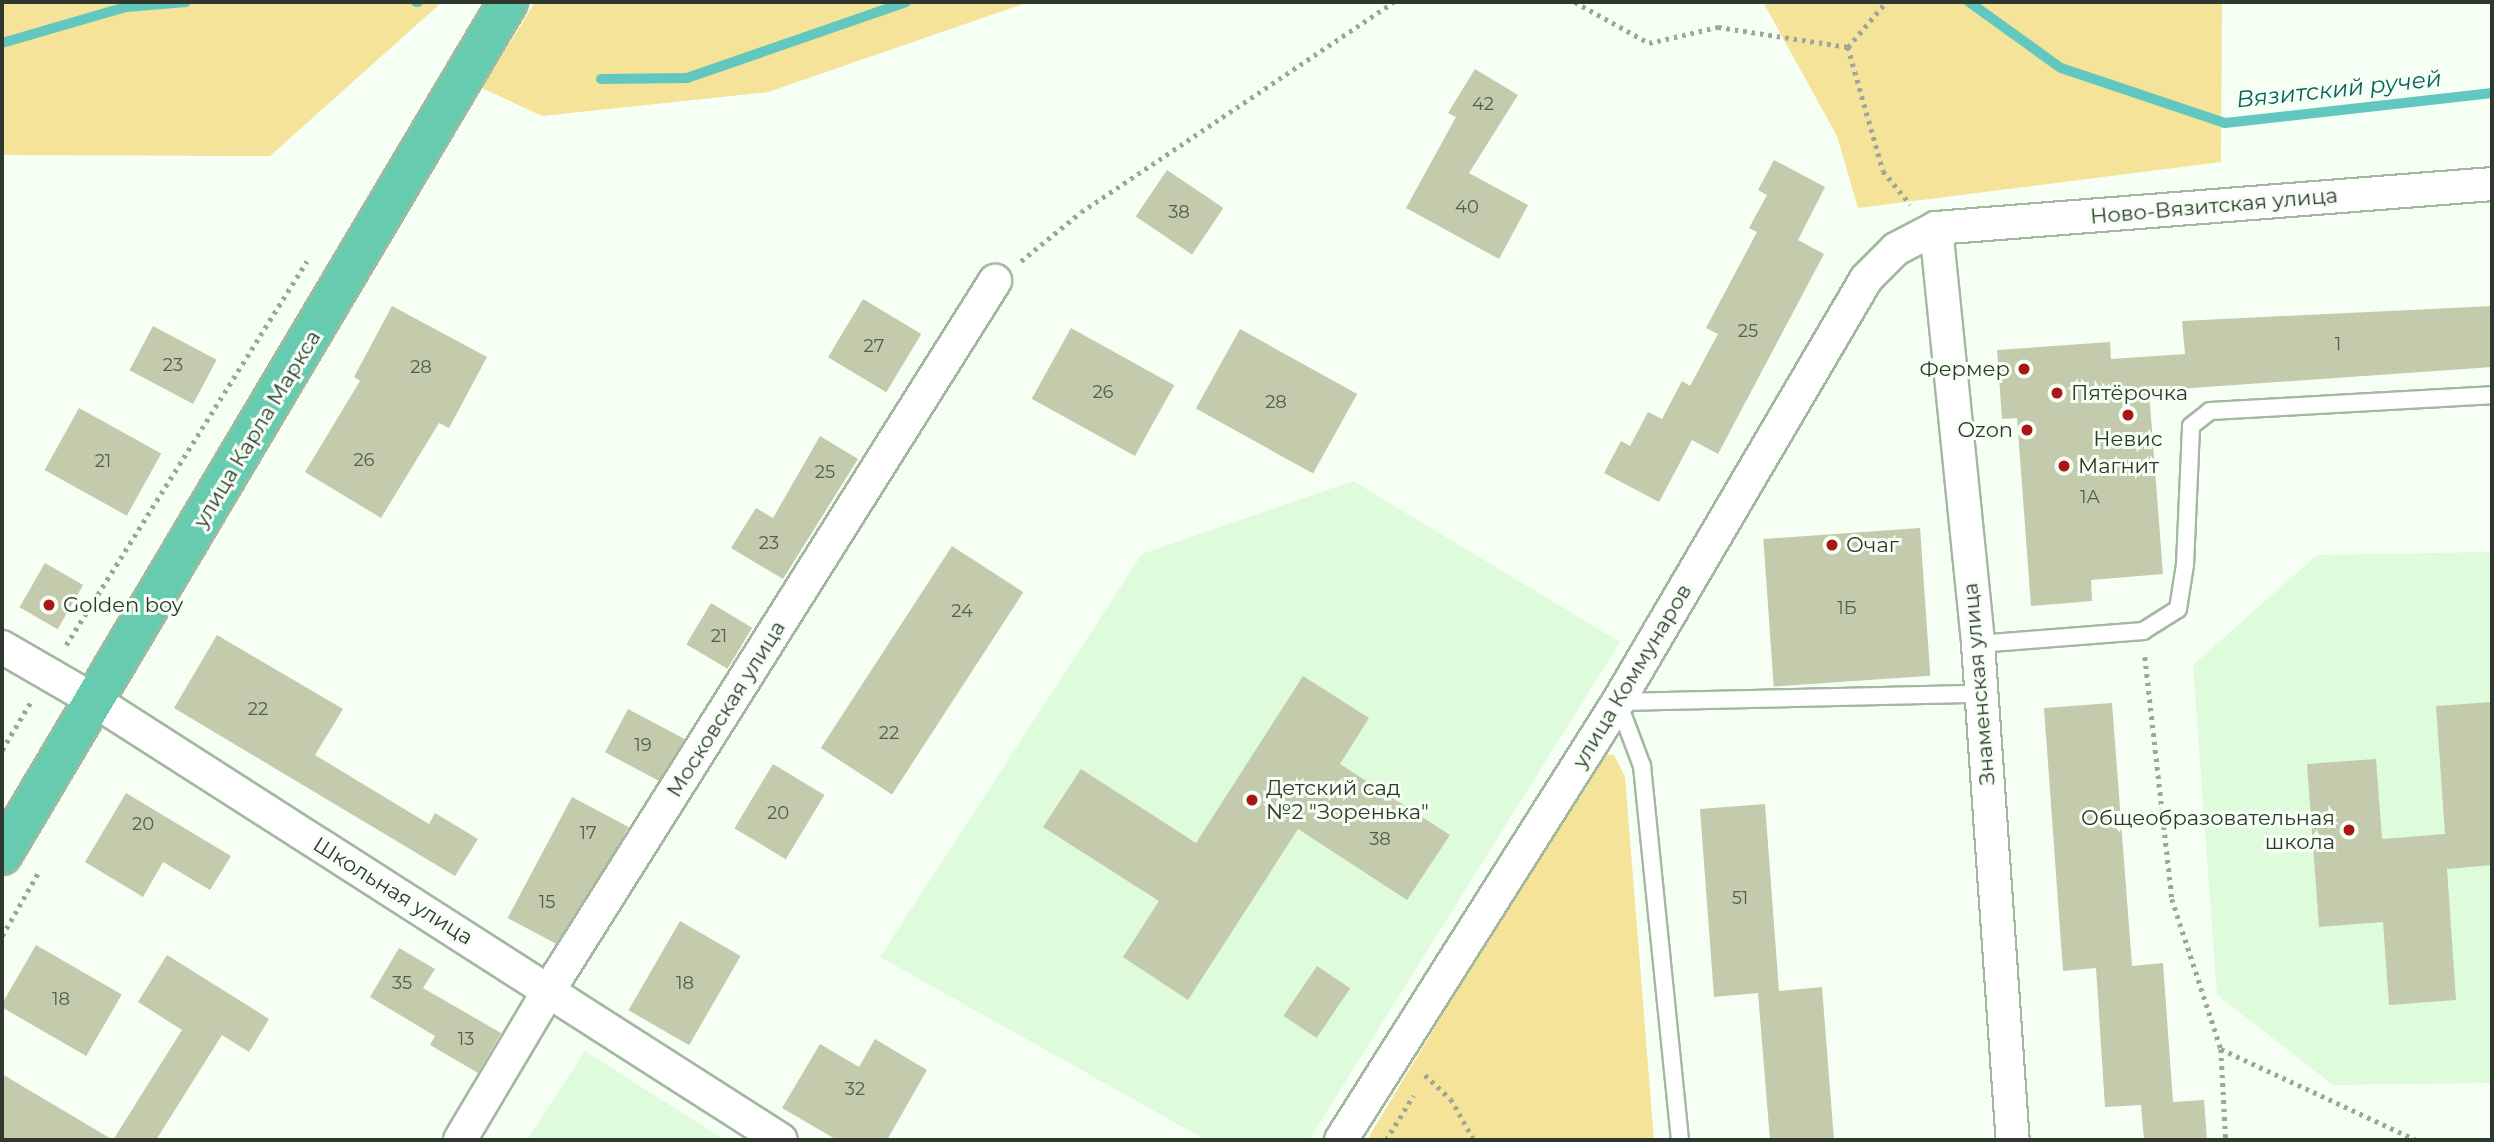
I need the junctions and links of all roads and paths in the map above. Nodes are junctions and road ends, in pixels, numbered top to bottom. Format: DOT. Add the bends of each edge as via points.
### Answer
graph roads {
  1 [pos="508,2"];
  2 [pos="1393,2"];
  3 [pos="1575,2"];
  4 [pos="1886,2"];
  5 [pos="1848,47"];
  6 [pos="2492,184"];
  7 [pos="1936,228"];
  8 [pos="312,253"];
  9 [pos="995,281"];
  10 [pos="2492,395"];
  11 [pos="2143,631"];
  12 [pos="1978,644"];
  13 [pos="2,647"];
  14 [pos="48,675"];
  15 [pos="1981,694"];
  16 [pos="95,701"];
  17 [pos="1618,702"];
  18 [pos="2,750"];
  19 [pos="2,855"];
  20 [pos="549,990"];
  21 [pos="2221,1049"];
  22 [pos="1425,1075"];
  23 [pos="460,1140"];
  24 [pos="781,1140"];
  25 [pos="1341,1140"];
  26 [pos="1474,1140"];
  27 [pos="1680,1140"];
  28 [pos="2013,1140"];
  29 [pos="2226,1140"];
  30 [pos="2416,1140"];
  1 -- 16 [label="main road, улица Карла Маркса"];
  2 -- 9 [label="path" via="1081,212"];
  3 -- 5 [label="path" via="1649,43 1718,27"];
  4 -- 5 [label="path"];
  5 -- 7 [label="path" via="1883,171"];
  6 -- 7 [label="street, Ново-Вязитская улица"];
  7 -- 12 [label="street, Знаменская улица"];
  7 -- 17 [label="street, улица Коммунаров" via="1896,249 1866,279"];
  8 -- 14 [label="path"];
  9 -- 20 [label="street, Московская улица"];
  10 -- 11 [label="lane" via="2210,411 2191,426 2185,565 2178,609"];
  11 -- 12 [label="lane"];
  11 -- 21 [label="path" via="2172,898"];
  12 -- 15 [label="street, Знаменская улица"];
  13 -- 14 [label="street, Школьная улица"];
  14 -- 16 [label="street, Школьная улица"];
  14 -- 18 [label="path"];
  15 -- 17 [label="lane"];
  15 -- 28 [label="street, Знаменская улица"];
  16 -- 19 [label="main road, улица Карла Маркса"];
  16 -- 20 [label="street, Школьная улица"];
  17 -- 25 [label="street, улица Коммунаров"];
  17 -- 27 [label="lane" via="1642,766"];
  20 -- 23 [label="street, Московская улица"];
  20 -- 24 [label="street, Школьная улица"];
  21 -- 29 [label="path"];
  21 -- 30 [label="path"];
  22 -- 26 [label="path" via="1451,1099"];
}
